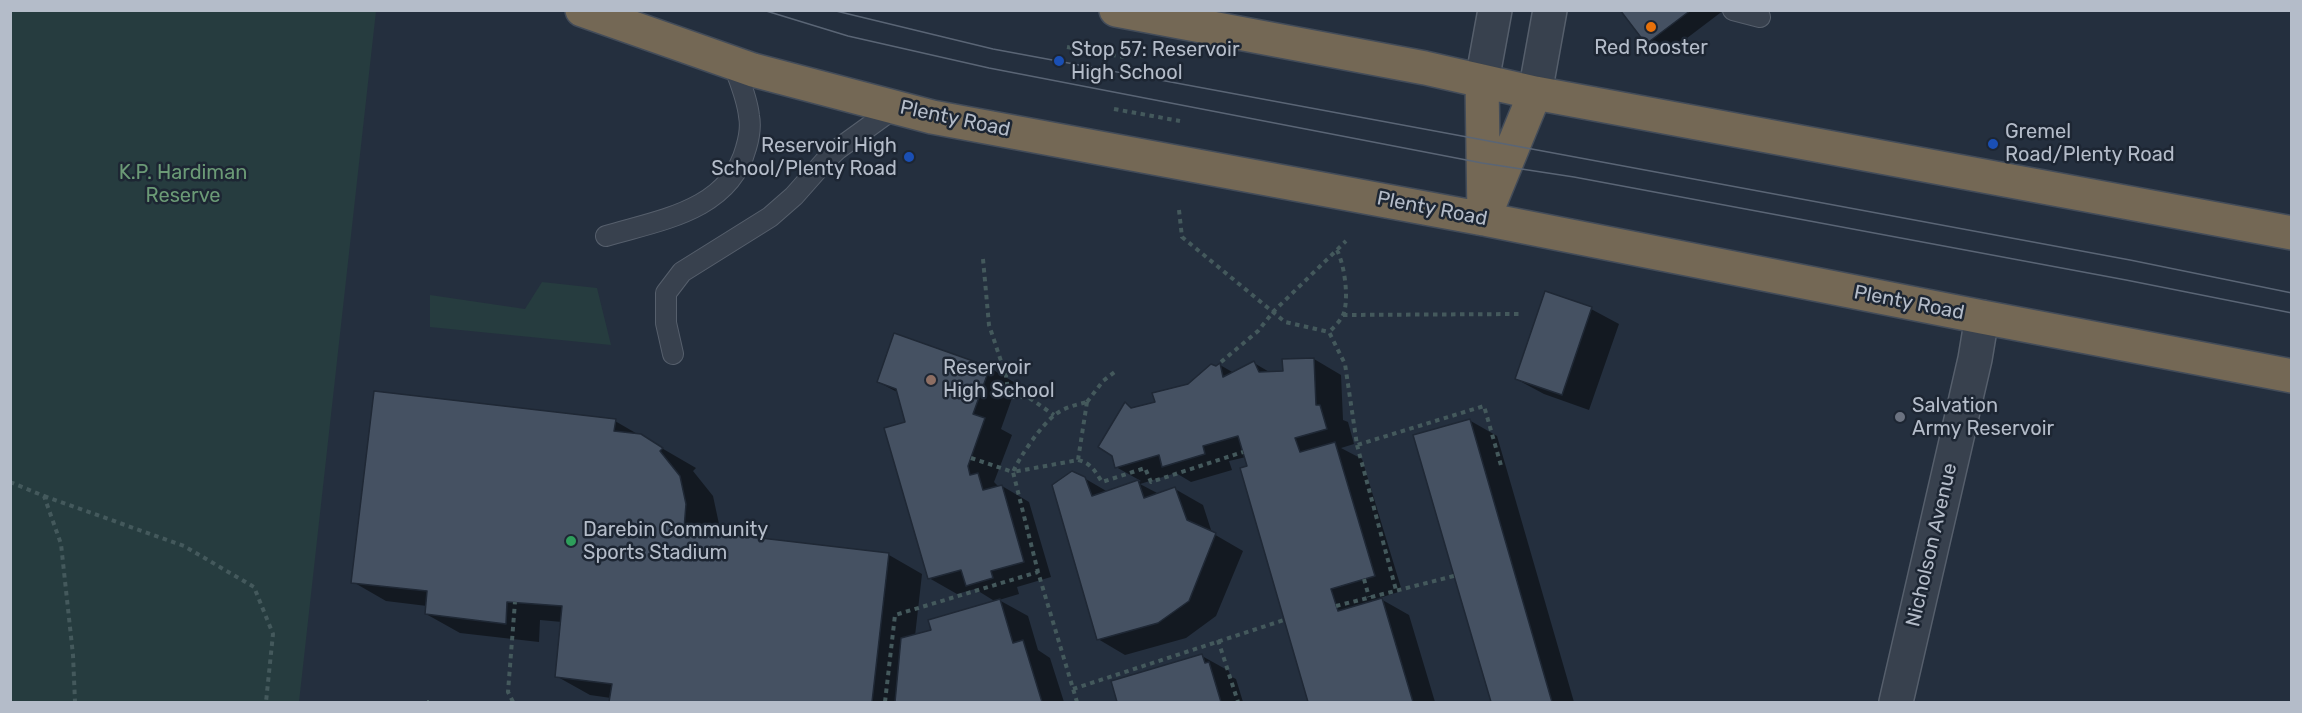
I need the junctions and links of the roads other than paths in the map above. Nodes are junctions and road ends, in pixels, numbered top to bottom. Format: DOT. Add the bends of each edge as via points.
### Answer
graph roads {
  1 [pos="582,10"];
  2 [pos="1116,10"];
  3 [pos="1495,10"];
  4 [pos="1550,10"];
  5 [pos="1733,10"];
  6 [pos="1760,17"];
  7 [pos="732,63"];
  8 [pos="1482,81"];
  9 [pos="1535,93"];
  10 [pos="896,107"];
  11 [pos="1484,219"];
  12 [pos="2292,233"];
  13 [pos="606,236"];
  14 [pos="1982,317"];
  15 [pos="673,354"];
  16 [pos="2292,376"];
  17 [pos="1896,702"];
  1 -- 7 [label="highway, Plenty Road"];
  2 -- 8 [label="highway"];
  3 -- 8 [label="street"];
  4 -- 9 [label="street"];
  5 -- 6 [label="lane"];
  7 -- 10 [label="highway, Plenty Road"];
  7 -- 13 [label="lane" via="750,118 744,157 734,176 696,208"];
  8 -- 9 [label="highway"];
  8 -- 11 [label="highway"];
  9 -- 11 [label="highway"];
  9 -- 12 [label="highway"];
  10 -- 11 [label="highway, Plenty Road" via="932,117"];
  10 -- 15 [label="lane" via="825,161 782,208 693,263 672,283 665,307"];
  11 -- 14 [label="highway, Plenty Road"];
  14 -- 16 [label="highway, Plenty Road"];
  14 -- 17 [label="street, Nicholson Avenue"];
}
